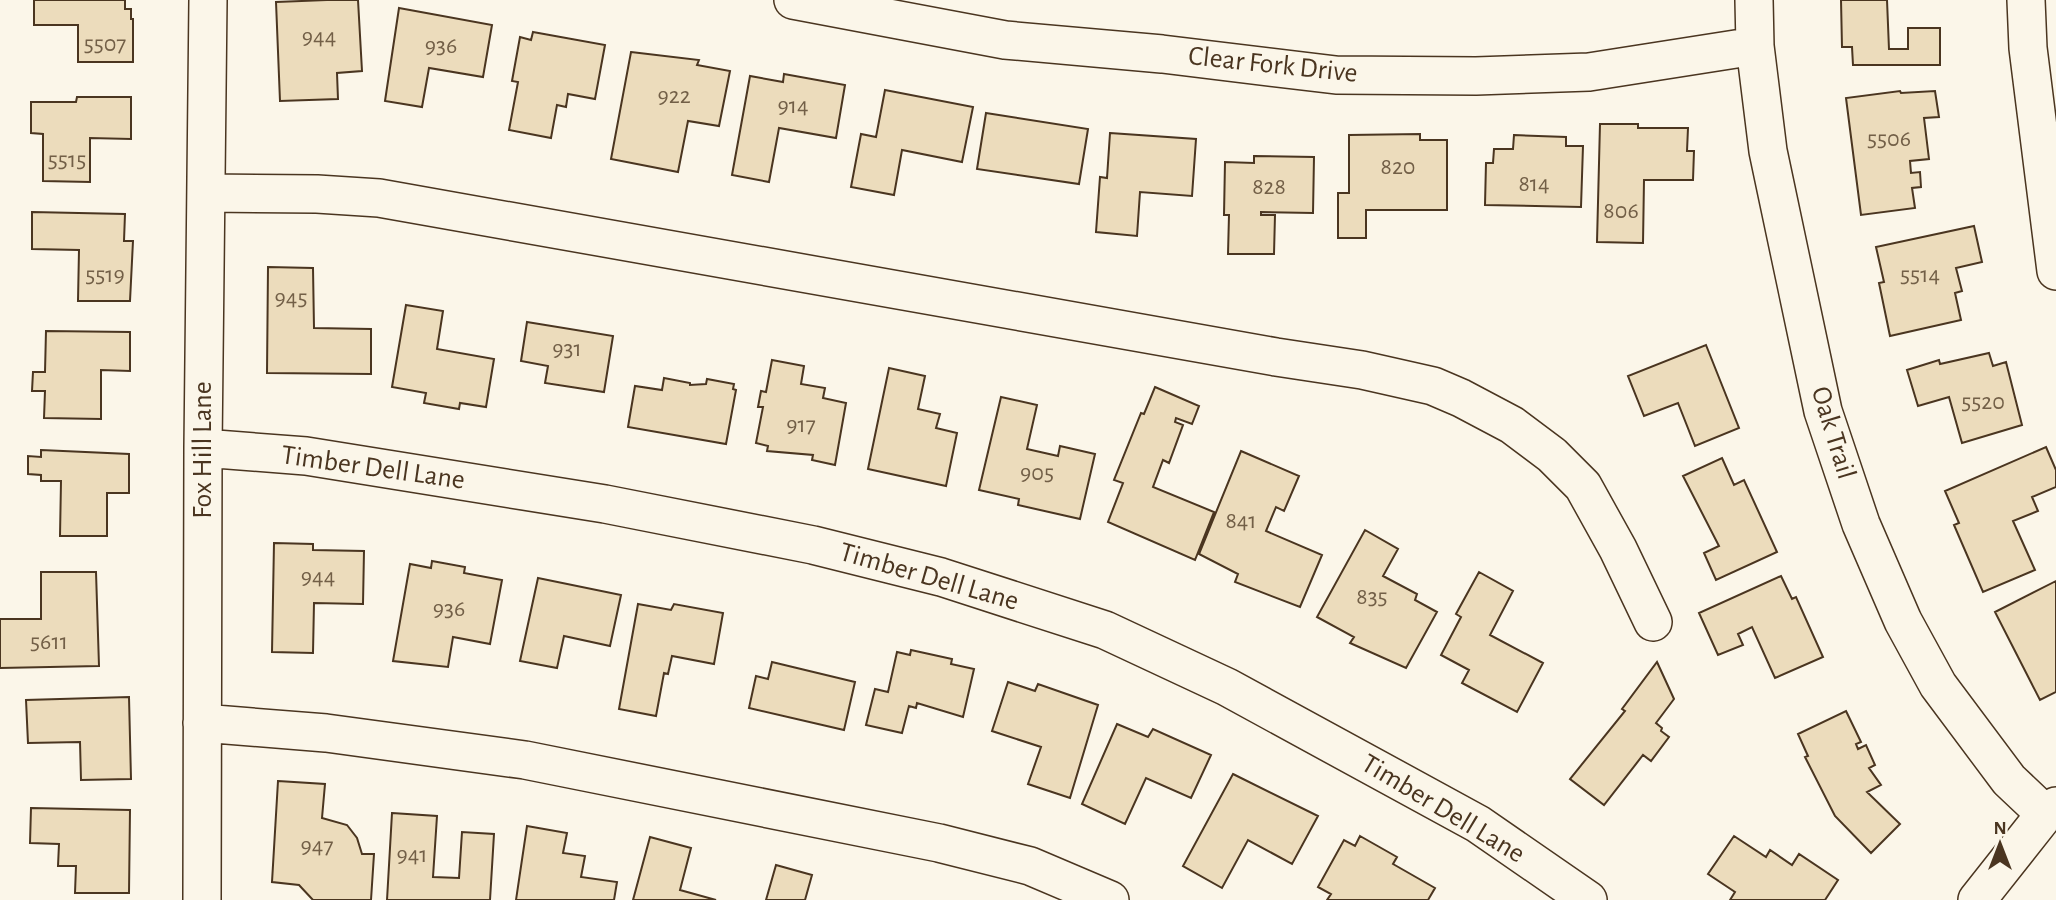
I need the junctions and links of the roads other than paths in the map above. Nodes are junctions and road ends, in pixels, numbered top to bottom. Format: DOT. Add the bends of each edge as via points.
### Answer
graph roads {
  1 [pos="208,0"];
  2 [pos="793,0"];
  3 [pos="1754,0"];
  4 [pos="2026,0"];
  5 [pos="1755,46"];
  6 [pos="206,193"];
  7 [pos="2056,271"];
  8 [pos="203,448"];
  9 [pos="1653,622"];
  10 [pos="202,723"];
  11 [pos="2051,810"];
  12 [pos="202,900"];
  13 [pos="1110,900"];
  14 [pos="1588,900"];
  15 [pos="1977,900"];
  1 -- 6 [label="street, Fox Hill Lane"];
  2 -- 5 [label="street, Clear Fork Drive" via="1004,40 1336,75 1589,72"];
  3 -- 5 [label="street, Oak Trail"];
  4 -- 7 [label="street"];
  5 -- 11 [label="street, Oak Trail" via="1768,151 1823,411 1861,524 1903,621 1938,685 2009,780"];
  6 -- 8 [label="street, Fox Hill Lane"];
  6 -- 9 [label="street" via="379,198 1433,386 1512,425 1583,485"];
  8 -- 10 [label="street, Fox Hill Lane"];
  8 -- 14 [label="street, Timber Dell Lane" via="320,458 605,504 814,545 941,577 1105,630 1227,687 1478,824"];
  10 -- 12 [label="street, Fox Hill Lane"];
  10 -- 13 [label="street" via="326,733 525,760 939,843 1030,866"];
  11 -- 15 [label="street"];
}
